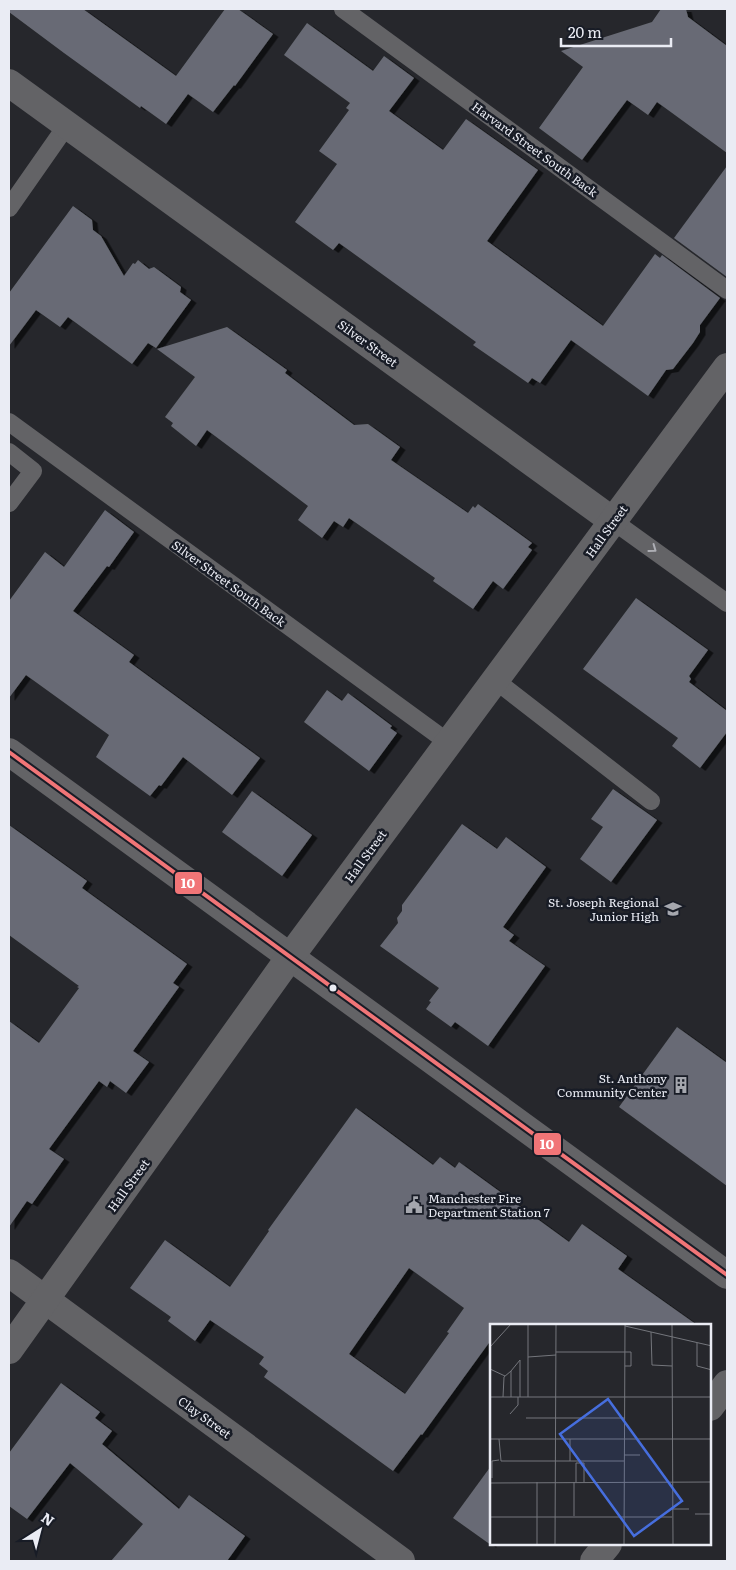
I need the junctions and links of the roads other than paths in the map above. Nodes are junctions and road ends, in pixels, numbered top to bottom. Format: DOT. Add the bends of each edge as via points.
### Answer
graph roads {
  1 [pos="344,9"];
  2 [pos="9,83"];
  3 [pos="67,125"];
  4 [pos="9,208"];
  5 [pos="727,290"];
  6 [pos="727,367"];
  7 [pos="9,422"];
  8 [pos="9,452"];
  9 [pos="9,504"];
  10 [pos="613,520"];
  11 [pos="727,603"];
  12 [pos="496,680"];
  13 [pos="449,743"];
  14 [pos="9,752"];
  15 [pos="651,801"];
  16 [pos="290,957"];
  17 [pos="9,1273"];
  18 [pos="727,1276"];
  19 [pos="46,1300"];
  20 [pos="9,1350"];
  21 [pos="727,1384"];
  22 [pos="711,1406"];
  23 [pos="607,1545"];
  24 [pos="401,1561"];
  25 [pos="594,1561"];
  1 -- 5 [label="lane, Harvard Street South Back"];
  2 -- 3 [label="street, Silver Street"];
  3 -- 4 [label="lane"];
  3 -- 10 [label="street, Silver Street"];
  6 -- 10 [label="street, Hall Street"];
  7 -- 13 [label="lane, Silver Street South Back"];
  8 -- 9 [label="lane" via="33,471"];
  10 -- 11 [label="lane, Silver Street, one-way"];
  10 -- 12 [label="street, Hall Street"];
  12 -- 13 [label="street, Hall Street"];
  12 -- 15 [label="lane"];
  13 -- 16 [label="street, Hall Street"];
  14 -- 16 [label="street"];
  16 -- 18 [label="street"];
  16 -- 19 [label="street, Hall Street"];
  17 -- 19 [label="street, Clay Street"];
  19 -- 20 [label="street, Hall Street"];
  19 -- 24 [label="street, Clay Street"];
  21 -- 22 [label="street"];
  23 -- 25 [label="street"];
}
